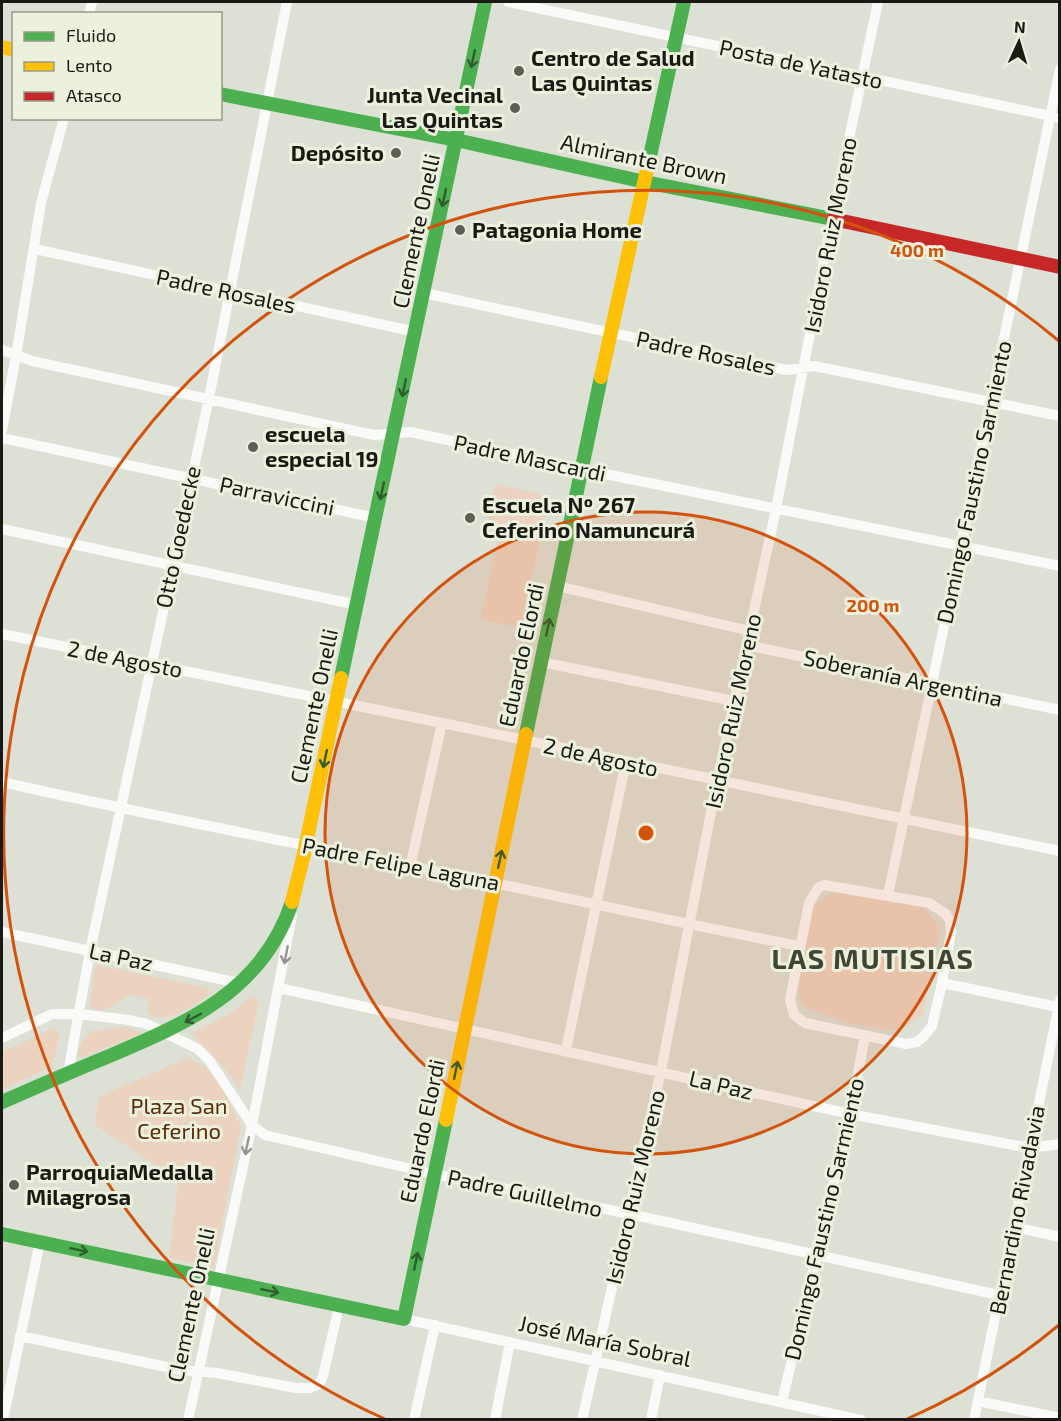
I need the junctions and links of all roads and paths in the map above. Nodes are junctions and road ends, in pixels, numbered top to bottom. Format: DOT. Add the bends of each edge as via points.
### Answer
graph roads {
  1 [pos="287,2"];
  2 [pos="485,2"];
  3 [pos="508,2"];
  4 [pos="684,2"];
  5 [pos="878,2"];
  6 [pos="676,38"];
  7 [pos="1059,69"];
  8 [pos="861,77"];
  9 [pos="222,94"];
  10 [pos="267,104"];
  11 [pos="1055,117"];
  12 [pos="63,120"];
  13 [pos="456,140"];
  14 [pos="645,182"];
  15 [pos="832,219"];
  16 [pos="35,249"];
  17 [pos="1021,259"];
  18 [pos="1059,267"];
  19 [pos="230,292"];
  20 [pos="424,293"];
  21 [pos="416,332"];
  22 [pos="611,333"];
  23 [pos="2,350"];
  24 [pos="16,356"];
  25 [pos="803,368"];
  26 [pos="209,398"];
  27 [pos="991,401"];
  28 [pos="1059,416"];
  29 [pos="2,430"];
  30 [pos="394,434"];
  31 [pos="2,438"];
  32 [pos="581,469"];
  33 [pos="190,477"];
  34 [pos="776,509"];
  35 [pos="376,518"];
  36 [pos="2,529"];
  37 [pos="960,545"];
  38 [pos="172,565"];
  39 [pos="1059,566"];
  40 [pos="557,586"];
  41 [pos="357,605"];
  42 [pos="750,631"];
  43 [pos="2,634"];
  44 [pos="746,645"];
  45 [pos="541,662"];
  46 [pos="151,664"];
  47 [pos="931,684"];
  48 [pos="337,701"];
  49 [pos="734,701"];
  50 [pos="1059,710"];
  51 [pos="442,723"];
  52 [pos="524,741"];
  53 [pos="626,761"];
  54 [pos="717,781"];
  55 [pos="2,782"];
  56 [pos="120,809"];
  57 [pos="903,818"];
  58 [pos="306,845"];
  59 [pos="1059,851"];
  60 [pos="410,867"];
  61 [pos="495,883"];
  62 [pos="888,895"];
  63 [pos="294,897"];
  64 [pos="596,905"];
  65 [pos="689,926"];
  66 [pos="2,932"];
  67 [pos="800,946"];
  68 [pos="90,951"];
  69 [pos="240,983"];
  70 [pos="942,983"];
  71 [pos="279,988"];
  72 [pos="1059,1003"];
  73 [pos="79,1014"];
  74 [pos="464,1028"];
  75 [pos="166,1032"];
  76 [pos="865,1036"];
  77 [pos="2,1038"];
  78 [pos="566,1050"];
  79 [pos="661,1071"];
  80 [pos="68,1073"];
  81 [pos="2,1102"];
  82 [pos="850,1114"];
  83 [pos="252,1125"];
  84 [pos="1059,1144"];
  85 [pos="1029,1148"];
  86 [pos="434,1174"];
  87 [pos="630,1214"];
  88 [pos="1014,1227"];
  89 [pos="2,1234"];
  90 [pos="1059,1237"];
  91 [pos="40,1242"];
  92 [pos="818,1256"];
  93 [pos="219,1280"];
  94 [pos="999,1295"];
  95 [pos="339,1306"];
  96 [pos="404,1318"];
  97 [pos="435,1325"];
  98 [pos="20,1336"];
  99 [pos="510,1342"];
  100 [pos="596,1361"];
  101 [pos="198,1372"];
  102 [pos="660,1375"];
  103 [pos="978,1401"];
  104 [pos="782,1402"];
  105 [pos="808,1414"];
  106 [pos="1059,1418"];
  107 [pos="3,1419"];
  108 [pos="188,1419"];
  109 [pos="414,1419"];
  110 [pos="495,1419"];
  111 [pos="582,1419"];
  112 [pos="651,1419"];
  113 [pos="861,1419"];
  114 [pos="974,1419"];
  1 -- 10 [label="street, Otto Goedecke"];
  2 -- 13 [label="main road, Clemente Onelli, one-way"];
  3 -- 6 [label="street, Posta de Yatasto"];
  4 -- 6 [label="main road, Eduardo Elordi"];
  5 -- 8 [label="street, Isidoro Ruiz Moreno"];
  6 -- 8 [label="street, Posta de Yatasto"];
  6 -- 14 [label="main road, Eduardo Elordi"];
  7 -- 11 [label="street, Domingo Faustino Sarmiento"];
  8 -- 11 [label="street, Posta de Yatasto"];
  8 -- 15 [label="street, Isidoro Ruiz Moreno"];
  9 -- 10 [label="main road, Almirante Brown"];
  10 -- 13 [label="main road, Almirante Brown"];
  10 -- 19 [label="street, Otto Goedecke"];
  11 -- 17 [label="street, Domingo Faustino Sarmiento"];
  12 -- 16 [label="street" via="44,192"];
  13 -- 14 [label="main road, Almirante Brown"];
  13 -- 20 [label="main road, Clemente Onelli, one-way"];
  14 -- 15 [label="main road, Almirante Brown"];
  14 -- 22 [label="main road, Eduardo Elordi"];
  15 -- 17 [label="main road, Almirante Brown"];
  15 -- 25 [label="street, Isidoro Ruiz Moreno"];
  16 -- 19 [label="street, Padre Rosales"];
  16 -- 24 [label="street"];
  17 -- 18 [label="main road, Almirante Brown"];
  17 -- 27 [label="street, Domingo Faustino Sarmiento"];
  19 -- 21 [label="street, Padre Rosales"];
  19 -- 26 [label="street, Otto Goedecke"];
  20 -- 21 [label="main road, Clemente Onelli"];
  20 -- 22 [label="street, Padre Rosales"];
  21 -- 30 [label="main road, Clemente Onelli, one-way"];
  22 -- 25 [label="street, Padre Rosales" via="787,370"];
  22 -- 32 [label="main road, Eduardo Elordi"];
  23 -- 24 [label="street, Padre Mascardi"];
  24 -- 26 [label="street, Padre Mascardi"];
  24 -- 29 [label="street"];
  25 -- 27 [label="street, Padre Rosales" via="814,366"];
  25 -- 34 [label="street, Isidoro Ruiz Moreno"];
  26 -- 30 [label="street, Padre Mascardi" via="374,435"];
  26 -- 33 [label="street, Otto Goedecke"];
  27 -- 28 [label="street, Padre Rosales"];
  27 -- 37 [label="street, Domingo Faustino Sarmiento"];
  30 -- 32 [label="street, Padre Mascardi" via="411,432"];
  30 -- 35 [label="main road, Clemente Onelli, one-way"];
  31 -- 33 [label="street, Parraviccini"];
  32 -- 34 [label="street, Padre Mascardi"];
  32 -- 40 [label="main road, Eduardo Elordi"];
  33 -- 35 [label="street, Parraviccini"];
  33 -- 38 [label="street, Otto Goedecke"];
  34 -- 37 [label="street, Padre Mascardi"];
  34 -- 42 [label="street, Isidoro Ruiz Moreno"];
  35 -- 41 [label="main road, Clemente Onelli"];
  36 -- 38 [label="street"];
  37 -- 39 [label="street, Padre Mascardi"];
  37 -- 47 [label="street, Domingo Faustino Sarmiento"];
  38 -- 41 [label="street"];
  38 -- 46 [label="street, Otto Goedecke"];
  40 -- 42 [label="street"];
  45 -- 40 [label="main road, Eduardo Elordi, one-way"];
  41 -- 48 [label="main road, Clemente Onelli"];
  42 -- 44 [label="street, Isidoro Ruiz Moreno"];
  43 -- 46 [label="street, 2 de Agosto"];
  44 -- 47 [label="street, Soberanía Argentina"];
  44 -- 49 [label="street, Isidoro Ruiz Moreno"];
  45 -- 49 [label="street"];
  45 -- 52 [label="main road, Eduardo Elordi"];
  46 -- 48 [label="street, 2 de Agosto"];
  46 -- 56 [label="street, Otto Goedecke"];
  47 -- 50 [label="street, Soberanía Argentina"];
  47 -- 57 [label="street, Domingo Faustino Sarmiento"];
  48 -- 51 [label="street, 2 de Agosto"];
  48 -- 58 [label="main road, Clemente Onelli, one-way"];
  49 -- 54 [label="street, Isidoro Ruiz Moreno"];
  51 -- 52 [label="street, 2 de Agosto"];
  51 -- 60 [label="street"];
  52 -- 53 [label="street, 2 de Agosto"];
  61 -- 52 [label="main road, Eduardo Elordi, one-way"];
  53 -- 54 [label="street, 2 de Agosto"];
  53 -- 64 [label="street"];
  54 -- 57 [label="street, 2 de Agosto"];
  54 -- 65 [label="street, Isidoro Ruiz Moreno"];
  55 -- 56 [label="street, Padre Felipe Laguna"];
  56 -- 58 [label="street, Padre Felipe Laguna"];
  56 -- 68 [label="street, Otto Goedecke"];
  57 -- 59 [label="street, 2 de Agosto"];
  57 -- 62 [label="street, Domingo Faustino Sarmiento"];
  58 -- 60 [label="street, Padre Felipe Laguna"];
  58 -- 63 [label="main road, Clemente Onelli"];
  60 -- 61 [label="street, Padre Felipe Laguna"];
  61 -- 64 [label="street, Padre Felipe Laguna"];
  61 -- 74 [label="main road, Eduardo Elordi"];
  62 -- 67 [label="street" via="832,885 818,888 809,903"];
  62 -- 70 [label="street" via="929,903 946,914 951,932"];
  63 -- 69 [label="main road" via="271,949"];
  63 -- 71 [label="street, Clemente Onelli, one-way"];
  64 -- 65 [label="street, Padre Felipe Laguna"];
  64 -- 78 [label="street"];
  65 -- 67 [label="street, Padre Felipe Laguna"];
  65 -- 79 [label="street, Isidoro Ruiz Moreno"];
  66 -- 68 [label="street, La Paz"];
  67 -- 76 [label="street" via="790,1000 794,1015 805,1023"];
  68 -- 69 [label="street, La Paz"];
  68 -- 73 [label="street, Otto Goedecke"];
  69 -- 75 [label="main road, one-way" via="202,1014"];
  70 -- 72 [label="street"];
  70 -- 76 [label="street" via="932,1026 917,1042 906,1044"];
  71 -- 74 [label="street, La Paz"];
  71 -- 83 [label="street, Clemente Onelli"];
  72 -- 85 [label="street, Bernardino Rivadavia"];
  73 -- 75 [label="street" via="129,1020"];
  73 -- 77 [label="street" via="52,1014"];
  73 -- 80 [label="street, Otto Goedecke"];
  74 -- 78 [label="street, La Paz"];
  86 -- 74 [label="main road, Eduardo Elordi, one-way"];
  75 -- 80 [label="main road"];
  75 -- 83 [label="street" via="209,1059"];
  76 -- 82 [label="street, Domingo Faustino Sarmiento"];
  78 -- 79 [label="street, La Paz"];
  79 -- 82 [label="street, La Paz"];
  79 -- 87 [label="street, Isidoro Ruiz Moreno"];
  80 -- 81 [label="main road"];
  82 -- 85 [label="street, La Paz"];
  82 -- 92 [label="street, Domingo Faustino Sarmiento"];
  83 -- 86 [label="street, Padre Guillelmo" via="265,1135"];
  83 -- 93 [label="street, Clemente Onelli, one-way"];
  84 -- 85 [label="street, La Paz"];
  85 -- 88 [label="street, Bernardino Rivadavia"];
  86 -- 87 [label="street, Padre Guillelmo"];
  96 -- 86 [label="main road, Eduardo Elordi, one-way"];
  87 -- 92 [label="street, Padre Guillelmo"];
  87 -- 100 [label="street, Isidoro Ruiz Moreno"];
  88 -- 90 [label="street"];
  88 -- 94 [label="street, Bernardino Rivadavia"];
  89 -- 91 [label="main road, José María Sobral"];
  91 -- 93 [label="main road, José María Sobral, one-way"];
  91 -- 98 [label="street"];
  92 -- 94 [label="street, Padre Guillelmo"];
  92 -- 104 [label="street, Domingo Faustino Sarmiento"];
  93 -- 95 [label="main road, José María Sobral, one-way"];
  93 -- 101 [label="street, Clemente Onelli"];
  94 -- 103 [label="street, Bernardino Rivadavia"];
  95 -- 96 [label="main road, José María Sobral"];
  95 -- 101 [label="street" via="319,1384 296,1388"];
  96 -- 97 [label="street, José María Sobral"];
  97 -- 99 [label="street, José María Sobral"];
  97 -- 109 [label="street"];
  98 -- 101 [label="street"];
  98 -- 107 [label="street"];
  99 -- 100 [label="street, José María Sobral"];
  99 -- 110 [label="street"];
  100 -- 102 [label="street, José María Sobral"];
  100 -- 111 [label="street, Isidoro Ruiz Moreno"];
  101 -- 108 [label="street, Clemente Onelli"];
  102 -- 104 [label="street, José María Sobral"];
  102 -- 112 [label="street"];
  103 -- 106 [label="street"];
  103 -- 114 [label="street, Bernardino Rivadavia"];
  104 -- 105 [label="street, José María Sobral"];
  105 -- 113 [label="street, José María Sobral"];
}
